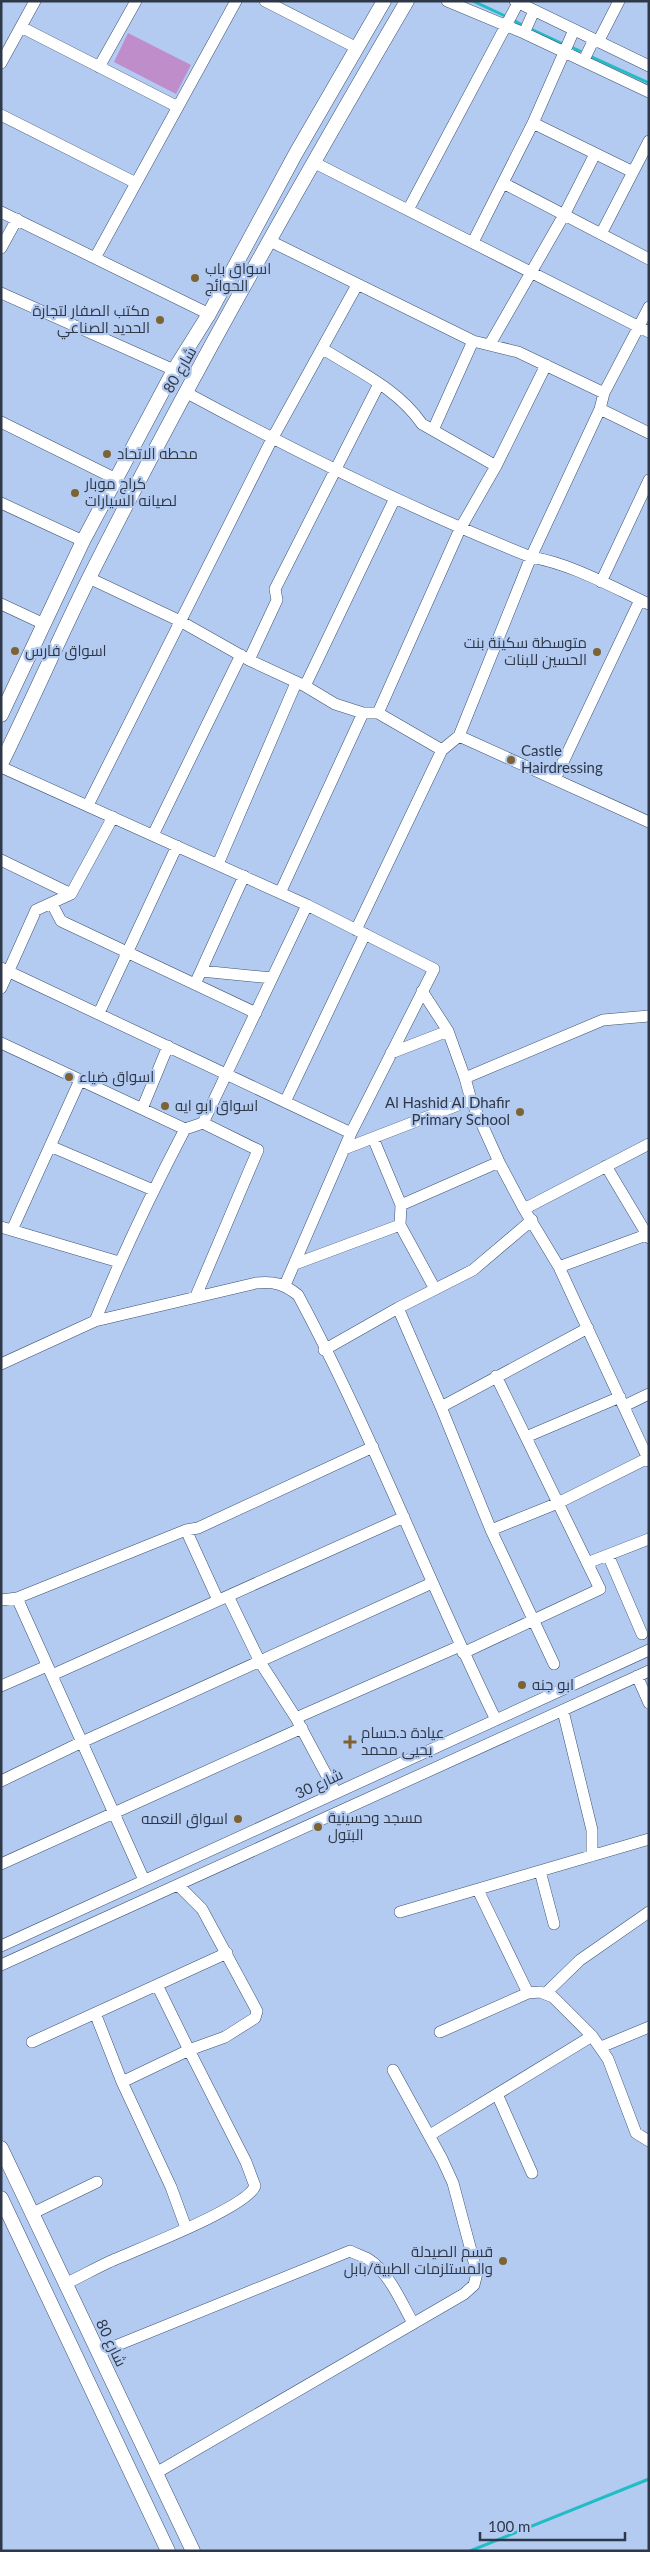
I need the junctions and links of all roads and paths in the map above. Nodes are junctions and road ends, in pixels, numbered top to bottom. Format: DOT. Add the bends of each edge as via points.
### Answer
graph roads {
  1 [pos="35,1"];
  2 [pos="136,1"];
  3 [pos="236,1"];
  4 [pos="265,1"];
  5 [pos="384,1"];
  6 [pos="407,1"];
  7 [pos="447,1"];
  8 [pos="618,1"];
  9 [pos="516,2"];
  10 [pos="534,10"];
  11 [pos="507,25"];
  12 [pos="21,27"];
  13 [pos="574,30"];
  14 [pos="524,33"];
  15 [pos="596,40"];
  16 [pos="357,48"];
  17 [pos="564,51"];
  18 [pos="584,60"];
  19 [pos="1,63"];
  20 [pos="649,66"];
  21 [pos="99,67"];
  22 [pos="649,92"];
  23 [pos="178,107"];
  24 [pos="1,115"];
  25 [pos="533,123"];
  26 [pos="649,141"];
  27 [pos="595,154"];
  28 [pos="313,162"];
  29 [pos="633,172"];
  30 [pos="136,183"];
  31 [pos="502,183"];
  32 [pos="408,210"];
  33 [pos="1,212"];
  34 [pos="564,215"];
  35 [pos="17,219"];
  36 [pos="601,234"];
  37 [pos="270,241"];
  38 [pos="473,242"];
  39 [pos="1,248"];
  40 [pos="95,258"];
  41 [pos="649,259"];
  42 [pos="530,273"];
  43 [pos="357,285"];
  44 [pos="1,293"];
  45 [pos="649,307"];
  46 [pos="209,314"];
  47 [pos="644,329"];
  48 [pos="473,341"];
  49 [pos="490,344"];
  50 [pos="322,349"];
  51 [pos="546,365"];
  52 [pos="174,370"];
  53 [pos="379,384"];
  54 [pos="187,393"];
  55 [pos="604,393"];
  56 [pos="600,408"];
  57 [pos="1,422"];
  58 [pos="432,430"];
  59 [pos="649,433"];
  60 [pos="272,439"];
  61 [pos="496,466"];
  62 [pos="335,468"];
  63 [pos="116,479"];
  64 [pos="649,480"];
  65 [pos="395,498"];
  66 [pos="1,503"];
  67 [pos="460,529"];
  68 [pos="83,541"];
  69 [pos="531,558"];
  70 [pos="89,578"];
  71 [pos="601,582"];
  72 [pos="55,602"];
  73 [pos="644,602"];
  74 [pos="1,604"];
  75 [pos="74,608"];
  76 [pos="180,621"];
  77 [pos="44,624"];
  78 [pos="34,647"];
  79 [pos="52,655"];
  80 [pos="245,657"];
  81 [pos="300,684"];
  82 [pos="363,713"];
  83 [pos="378,713"];
  84 [pos="1,715"];
  85 [pos="459,736"];
  86 [pos="442,750"];
  87 [pos="1,766"];
  88 [pos="555,779"];
  89 [pos="88,805"];
  90 [pos="113,817"];
  91 [pos="649,822"];
  92 [pos="153,835"];
  93 [pos="177,846"];
  94 [pos="1,860"];
  95 [pos="218,864"];
  96 [pos="244,876"];
  97 [pos="280,893"];
  98 [pos="71,894"];
  99 [pos="52,904"];
  100 [pos="307,905"];
  101 [pos="360,932"];
  102 [pos="128,952"];
  103 [pos="5,969"];
  104 [pos="201,971"];
  105 [pos="272,978"];
  106 [pos="195,984"];
  107 [pos="1,988"];
  108 [pos="422,991"];
  109 [pos="256,1012"];
  110 [pos="99,1013"];
  111 [pos="649,1016"];
  112 [pos="448,1031"];
  113 [pos="1,1043"];
  114 [pos="168,1046"];
  115 [pos="392,1052"];
  116 [pos="226,1073"];
  117 [pos="466,1078"];
  118 [pos="80,1080"];
  119 [pos="471,1100"];
  120 [pos="284,1102"];
  121 [pos="142,1109"];
  122 [pos="203,1123"];
  123 [pos="185,1129"];
  124 [pos="351,1133"];
  125 [pos="373,1138"];
  126 [pos="649,1144"];
  127 [pos="50,1146"];
  128 [pos="344,1149"];
  129 [pos="499,1162"];
  130 [pos="606,1166"];
  131 [pos="154,1190"];
  132 [pos="401,1206"];
  133 [pos="524,1209"];
  134 [pos="532,1220"];
  135 [pos="400,1225"];
  136 [pos="6,1229"];
  137 [pos="648,1235"];
  138 [pos="119,1262"];
  139 [pos="295,1264"];
  140 [pos="559,1266"];
  141 [pos="285,1285"];
  142 [pos="435,1289"];
  143 [pos="196,1296"];
  144 [pos="398,1308"];
  145 [pos="95,1321"];
  146 [pos="588,1328"];
  147 [pos="324,1350"];
  148 [pos="1,1364"];
  149 [pos="496,1376"];
  150 [pos="649,1394"];
  151 [pos="622,1402"];
  152 [pos="441,1407"];
  153 [pos="526,1437"];
  154 [pos="374,1447"];
  155 [pos="648,1460"];
  156 [pos="558,1503"];
  157 [pos="404,1518"];
  158 [pos="186,1530"];
  159 [pos="491,1530"];
  160 [pos="649,1539"];
  161 [pos="608,1555"];
  162 [pos="587,1563"];
  163 [pos="432,1583"];
  164 [pos="17,1598"];
  165 [pos="223,1598"];
  166 [pos="1,1600"];
  167 [pos="535,1622"];
  168 [pos="642,1634"];
  169 [pos="462,1650"];
  170 [pos="649,1650"];
  171 [pos="260,1662"];
  172 [pos="554,1664"];
  173 [pos="49,1670"];
  174 [pos="649,1671"];
  175 [pos="637,1676"];
  176 [pos="1,1686"];
  177 [pos="649,1703"];
  178 [pos="564,1711"];
  179 [pos="496,1720"];
  180 [pos="299,1723"];
  181 [pos="82,1742"];
  182 [pos="442,1744"];
  183 [pos="420,1754"];
  184 [pos="452,1762"];
  185 [pos="428,1772"];
  186 [pos="1,1782"];
  187 [pos="336,1793"];
  188 [pos="114,1812"];
  189 [pos="649,1839"];
  190 [pos="592,1856"];
  191 [pos="1,1864"];
  192 [pos="540,1871"];
  193 [pos="144,1880"];
  194 [pos="179,1886"];
  195 [pos="478,1890"];
  196 [pos="400,1912"];
  197 [pos="649,1912"];
  198 [pos="554,1924"];
  199 [pos="1,1946"];
  200 [pos="227,1953"];
  201 [pos="1,1966"];
  202 [pos="156,1985"];
  203 [pos="528,1993"];
  204 [pos="546,1993"];
  205 [pos="95,2013"];
  206 [pos="649,2027"];
  207 [pos="440,2032"];
  208 [pos="592,2036"];
  209 [pos="32,2042"];
  210 [pos="601,2048"];
  211 [pos="188,2050"];
  212 [pos="393,2070"];
  213 [pos="122,2082"];
  214 [pos="496,2094"];
  215 [pos="430,2135"];
  216 [pos="649,2141"];
  217 [pos="1,2148"];
  218 [pos="532,2173"];
  219 [pos="97,2182"];
  220 [pos="1,2198"];
  221 [pos="33,2212"];
  222 [pos="186,2228"];
  223 [pos="65,2284"];
  224 [pos="413,2323"];
  225 [pos="98,2352"];
  226 [pos="116,2390"];
  227 [pos="95,2396"];
  228 [pos="128,2417"];
  229 [pos="109,2426"];
  230 [pos="156,2473"];
  231 [pos="168,2551"];
  232 [pos="193,2551"];
  1 -- 12 [label="street"];
  2 -- 21 [label="street"];
  3 -- 23 [label="street"];
  4 -- 16 [label="street"];
  5 -- 16 [label="main road, شارع 80"];
  6 -- 28 [label="main road, شارع 80"];
  7 -- 11 [label="street"];
  8 -- 15 [label="street"];
  9 -- 10 [label="street"];
  9 -- 11 [label="street"];
  10 -- 13 [label="street"];
  10 -- 14 [label="street"];
  11 -- 14 [label="street"];
  11 -- 32 [label="street"];
  12 -- 19 [label="street"];
  12 -- 21 [label="street"];
  13 -- 15 [label="street"];
  13 -- 17 [label="street"];
  14 -- 17 [label="street"];
  15 -- 18 [label="street"];
  15 -- 20 [label="street"];
  16 -- 46 [label="main road, شارع 80"];
  17 -- 18 [label="street"];
  17 -- 25 [label="street"];
  18 -- 22 [label="street"];
  21 -- 23 [label="street"];
  23 -- 30 [label="street"];
  24 -- 30 [label="street"];
  25 -- 27 [label="street"];
  25 -- 31 [label="street"];
  26 -- 29 [label="street"];
  27 -- 29 [label="street"];
  27 -- 34 [label="street"];
  28 -- 32 [label="street"];
  28 -- 37 [label="main road, شارع 80"];
  29 -- 36 [label="street"];
  30 -- 40 [label="street"];
  31 -- 34 [label="street"];
  31 -- 38 [label="street"];
  32 -- 38 [label="street"];
  33 -- 35 [label="street"];
  34 -- 36 [label="street"];
  34 -- 42 [label="street"];
  35 -- 39 [label="street"];
  35 -- 40 [label="street"];
  36 -- 41 [label="street"];
  37 -- 43 [label="street"];
  37 -- 54 [label="main road, شارع 80"];
  38 -- 42 [label="street"];
  40 -- 46 [label="street"];
  42 -- 47 [label="street"];
  42 -- 49 [label="street"];
  43 -- 48 [label="street"];
  43 -- 50 [label="street"];
  44 -- 52 [label="street"];
  45 -- 47 [label="street"];
  46 -- 52 [label="main road, شارع 80"];
  47 -- 55 [label="street"];
  48 -- 49 [label="street"];
  48 -- 58 [label="street"];
  49 -- 51 [label="street"];
  50 -- 53 [label="street"];
  50 -- 60 [label="street"];
  51 -- 55 [label="street"];
  51 -- 61 [label="street"];
  52 -- 63 [label="main road, شارع 80"];
  53 -- 58 [label="street" via="395,394 422,424"];
  53 -- 62 [label="street"];
  54 -- 60 [label="street"];
  54 -- 70 [label="main road, شارع 80"];
  55 -- 56 [label="street"];
  56 -- 59 [label="street"];
  56 -- 69 [label="street"];
  57 -- 63 [label="street"];
  58 -- 61 [label="street"];
  60 -- 62 [label="street"];
  60 -- 76 [label="street"];
  61 -- 67 [label="street"];
  62 -- 65 [label="street"];
  62 -- 80 [label="street" via="274,589 277,600"];
  63 -- 68 [label="main road, شارع 80"];
  64 -- 71 [label="street"];
  65 -- 67 [label="street"];
  65 -- 81 [label="street"];
  66 -- 68 [label="street"];
  67 -- 69 [label="street"];
  67 -- 83 [label="street"];
  68 -- 72 [label="main road, شارع 80"];
  69 -- 71 [label="street"];
  69 -- 85 [label="street"];
  70 -- 75 [label="main road, شارع 80"];
  70 -- 76 [label="street"];
  71 -- 73 [label="street"];
  72 -- 75 [label="main road" via="60,611 70,612"];
  72 -- 77 [label="main road, شارع 80"];
  73 -- 88 [label="street"];
  74 -- 77 [label="street"];
  75 -- 79 [label="main road, شارع 80"];
  76 -- 80 [label="street"];
  76 -- 89 [label="street"];
  77 -- 78 [label="main road, شارع 80"];
  78 -- 79 [label="main road" via="37,643 46,643"];
  78 -- 84 [label="main road, شارع 80"];
  79 -- 87 [label="main road, شارع 80"];
  80 -- 81 [label="street"];
  80 -- 92 [label="street"];
  81 -- 82 [label="street" via="335,704"];
  81 -- 95 [label="street"];
  82 -- 83 [label="street"];
  82 -- 97 [label="street"];
  83 -- 86 [label="street"];
  85 -- 86 [label="street"];
  85 -- 88 [label="street"];
  86 -- 101 [label="street"];
  87 -- 89 [label="street"];
  88 -- 91 [label="street"];
  89 -- 90 [label="street"];
  90 -- 92 [label="street"];
  90 -- 98 [label="street"];
  92 -- 93 [label="street"];
  93 -- 95 [label="street"];
  93 -- 102 [label="street"];
  94 -- 98 [label="street"];
  95 -- 96 [label="street"];
  96 -- 97 [label="street"];
  96 -- 104 [label="street"];
  97 -- 100 [label="street"];
  98 -- 99 [label="street"];
  99 -- 102 [label="street" via="61,921"];
  99 -- 103 [label="street" via="36,910"];
  100 -- 101 [label="street"];
  100 -- 105 [label="street"];
  101 -- 108 [label="street" via="434,969"];
  101 -- 120 [label="street"];
  102 -- 106 [label="street"];
  102 -- 110 [label="street"];
  103 -- 107 [label="street"];
  103 -- 110 [label="street"];
  104 -- 105 [label="street"];
  104 -- 106 [label="street"];
  105 -- 109 [label="street"];
  106 -- 109 [label="street"];
  108 -- 112 [label="street"];
  108 -- 115 [label="street"];
  109 -- 116 [label="street"];
  110 -- 114 [label="street"];
  111 -- 117 [label="street" via="603,1020"];
  112 -- 115 [label="street"];
  112 -- 117 [label="street"];
  113 -- 118 [label="street"];
  114 -- 116 [label="street"];
  114 -- 121 [label="street"];
  115 -- 124 [label="street"];
  116 -- 120 [label="street"];
  116 -- 122 [label="street"];
  117 -- 119 [label="street"];
  118 -- 121 [label="street"];
  118 -- 127 [label="street"];
  119 -- 125 [label="street"];
  119 -- 129 [label="street"];
  120 -- 124 [label="street"];
  121 -- 123 [label="street"];
  122 -- 123 [label="street"];
  122 -- 143 [label="street" via="258,1150"];
  123 -- 131 [label="street"];
  124 -- 128 [label="street"];
  125 -- 128 [label="street"];
  125 -- 132 [label="street"];
  126 -- 130 [label="street"];
  127 -- 131 [label="street"];
  127 -- 136 [label="street"];
  128 -- 139 [label="street"];
  129 -- 132 [label="street"];
  129 -- 133 [label="street"];
  130 -- 133 [label="street"];
  130 -- 137 [label="street"];
  131 -- 138 [label="street"];
  132 -- 135 [label="street"];
  133 -- 134 [label="street"];
  134 -- 140 [label="street"];
  134 -- 142 [label="street" via="473,1270"];
  135 -- 139 [label="street"];
  135 -- 142 [label="street"];
  136 -- 138 [label="street"];
  137 -- 140 [label="street"];
  138 -- 145 [label="street"];
  139 -- 141 [label="street"];
  140 -- 146 [label="street"];
  141 -- 143 [label="street" via="264,1282"];
  141 -- 147 [label="street" via="298,1295"];
  142 -- 144 [label="street"];
  143 -- 145 [label="street"];
  144 -- 147 [label="street"];
  144 -- 152 [label="street"];
  145 -- 148 [label="street"];
  146 -- 149 [label="street"];
  146 -- 151 [label="street"];
  147 -- 154 [label="street"];
  149 -- 152 [label="street"];
  149 -- 153 [label="street"];
  150 -- 151 [label="street"];
  151 -- 153 [label="street"];
  151 -- 155 [label="street"];
  152 -- 159 [label="street"];
  153 -- 156 [label="street"];
  154 -- 157 [label="street"];
  154 -- 158 [label="street" via="198,1528"];
  155 -- 156 [label="street"];
  156 -- 159 [label="street"];
  156 -- 162 [label="street"];
  157 -- 163 [label="street"];
  157 -- 165 [label="street"];
  158 -- 164 [label="street"];
  158 -- 165 [label="street"];
  159 -- 167 [label="street"];
  160 -- 161 [label="street"];
  161 -- 162 [label="street"];
  161 -- 168 [label="street"];
  162 -- 167 [label="street" via="600,1589"];
  163 -- 169 [label="street"];
  163 -- 171 [label="street"];
  164 -- 166 [label="street"];
  164 -- 173 [label="street"];
  165 -- 171 [label="street"];
  165 -- 173 [label="street"];
  167 -- 169 [label="street"];
  167 -- 172 [label="street"];
  169 -- 179 [label="street"];
  169 -- 180 [label="street"];
  170 -- 179 [label="street, شارع 30"];
  171 -- 180 [label="street"];
  171 -- 181 [label="street"];
  173 -- 176 [label="street"];
  173 -- 181 [label="street"];
  174 -- 175 [label="street"];
  175 -- 177 [label="street"];
  175 -- 178 [label="street"];
  178 -- 184 [label="street"];
  178 -- 190 [label="street" via="592,1830"];
  179 -- 182 [label="street, شارع 30"];
  180 -- 187 [label="street"];
  180 -- 188 [label="street"];
  181 -- 186 [label="street"];
  181 -- 188 [label="street"];
  182 -- 183 [label="street, شارع 30"];
  182 -- 184 [label="street" via="444,1754"];
  183 -- 185 [label="street"];
  183 -- 187 [label="street, شارع 30"];
  184 -- 185 [label="street"];
  185 -- 194 [label="street"];
  187 -- 193 [label="street, شارع 30"];
  188 -- 191 [label="street"];
  188 -- 193 [label="street"];
  189 -- 190 [label="street"];
  190 -- 192 [label="street"];
  192 -- 195 [label="street"];
  192 -- 198 [label="street"];
  193 -- 199 [label="street, شارع 30"];
  194 -- 200 [label="street" via="202,1909"];
  194 -- 201 [label="street"];
  195 -- 196 [label="street"];
  195 -- 203 [label="street"];
  197 -- 204 [label="street" via="580,1960"];
  200 -- 202 [label="street"];
  200 -- 211 [label="street" via="257,2015 225,2037"];
  202 -- 205 [label="street"];
  202 -- 211 [label="street"];
  203 -- 204 [label="street"];
  203 -- 207 [label="street"];
  204 -- 208 [label="street" via="559,2001"];
  205 -- 209 [label="street"];
  205 -- 213 [label="street"];
  206 -- 210 [label="street"];
  208 -- 210 [label="street"];
  208 -- 214 [label="street"];
  210 -- 216 [label="street" via="636,2133"];
  211 -- 213 [label="street"];
  211 -- 222 [label="street" via="246,2162 255,2186 241,2201"];
  212 -- 215 [label="street"];
  213 -- 222 [label="street" via="171,2187"];
  214 -- 215 [label="street"];
  214 -- 218 [label="street"];
  215 -- 224 [label="street" via="452,2183 477,2273 470,2290"];
  217 -- 221 [label="main road, شارع 80"];
  219 -- 221 [label="street"];
  220 -- 227 [label="main road"];
  221 -- 223 [label="main road, شارع 80"];
  222 -- 223 [label="street"];
  223 -- 225 [label="main road, شارع 80"];
  224 -- 225 [label="street" via="387,2278 369,2259 350,2251"];
  224 -- 230 [label="street"];
  225 -- 226 [label="main road, شارع 80"];
  226 -- 227 [label="main road" via="107,2399"];
  226 -- 228 [label="main road, شارع 80"];
  227 -- 229 [label="main road"];
  228 -- 229 [label="main road" via="116,2417"];
  228 -- 230 [label="main road, شارع 80"];
  229 -- 231 [label="main road"];
  230 -- 232 [label="main road, شارع 80"];
}
